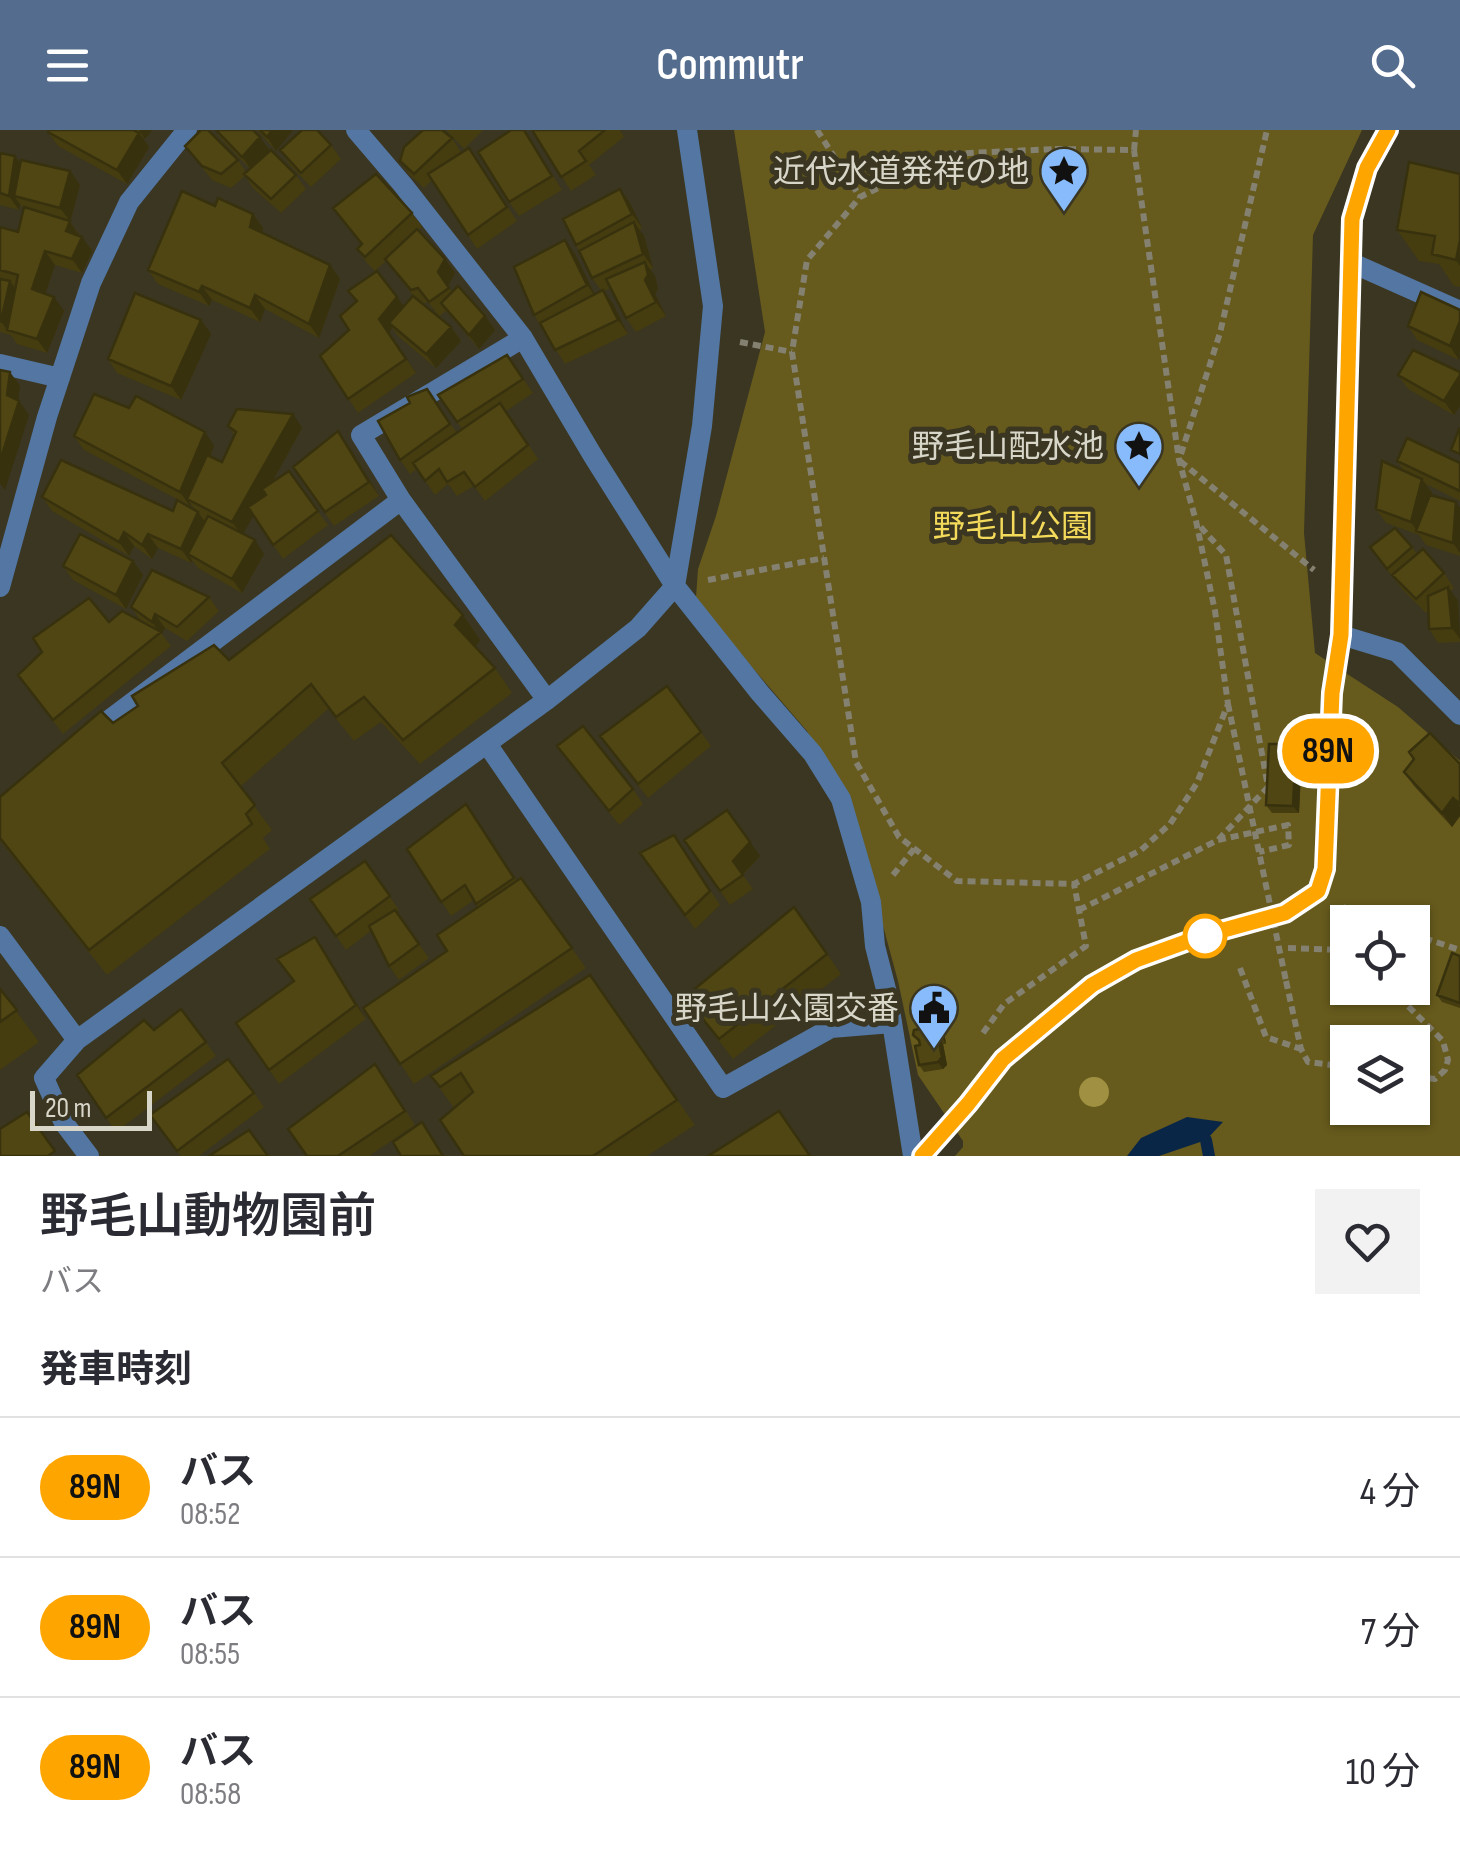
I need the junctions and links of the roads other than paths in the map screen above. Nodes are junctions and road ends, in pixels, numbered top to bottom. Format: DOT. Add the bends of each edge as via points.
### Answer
graph roads {
  1 [pos="187,130"];
  2 [pos="356,130"];
  3 [pos="687,130"];
  4 [pos="1388,130"];
  5 [pos="1350,262"];
  6 [pos="1460,311"];
  7 [pos="523,338"];
  8 [pos="0,364"];
  9 [pos="60,378"];
  10 [pos="400,500"];
  11 [pos="675,586"];
  12 [pos="0,588"];
  13 [pos="1341,635"];
  14 [pos="547,700"];
  15 [pos="1460,715"];
  16 [pos="77,744"];
  17 [pos="487,744"];
  18 [pos="0,936"];
  19 [pos="892,1023"];
  20 [pos="77,1040"];
  21 [pos="89,1156"];
  22 [pos="914,1156"];
  23 [pos="922,1156"];
  1 -- 9 [label="street" via="129,202 91,283"];
  2 -- 7 [label="street"];
  3 -- 11 [label="street" via="713,306 702,426"];
  4 -- 5 [label="street" via="1367,168 1352,219"];
  5 -- 6 [label="street"];
  5 -- 13 [label="street"];
  7 -- 10 [label="street" via="361,436"];
  7 -- 11 [label="street"];
  8 -- 9 [label="street"];
  9 -- 12 [label="street"];
  10 -- 14 [label="street"];
  10 -- 16 [label="street"];
  11 -- 14 [label="street" via="638,628"];
  11 -- 19 [label="street" via="813,754 841,798 871,902"];
  13 -- 15 [label="street" via="1397,652"];
  13 -- 23 [label="street" via="1332,693 1325,869 1318,891 1285,913 1136,960 1092,985 1003,1059"];
  14 -- 17 [label="street"];
  17 -- 19 [label="street" via="723,1088 830,1028"];
  17 -- 20 [label="street"];
  18 -- 20 [label="street"];
  19 -- 22 [label="street"];
  20 -- 21 [label="street" via="44,1078 64,1123"];
}
